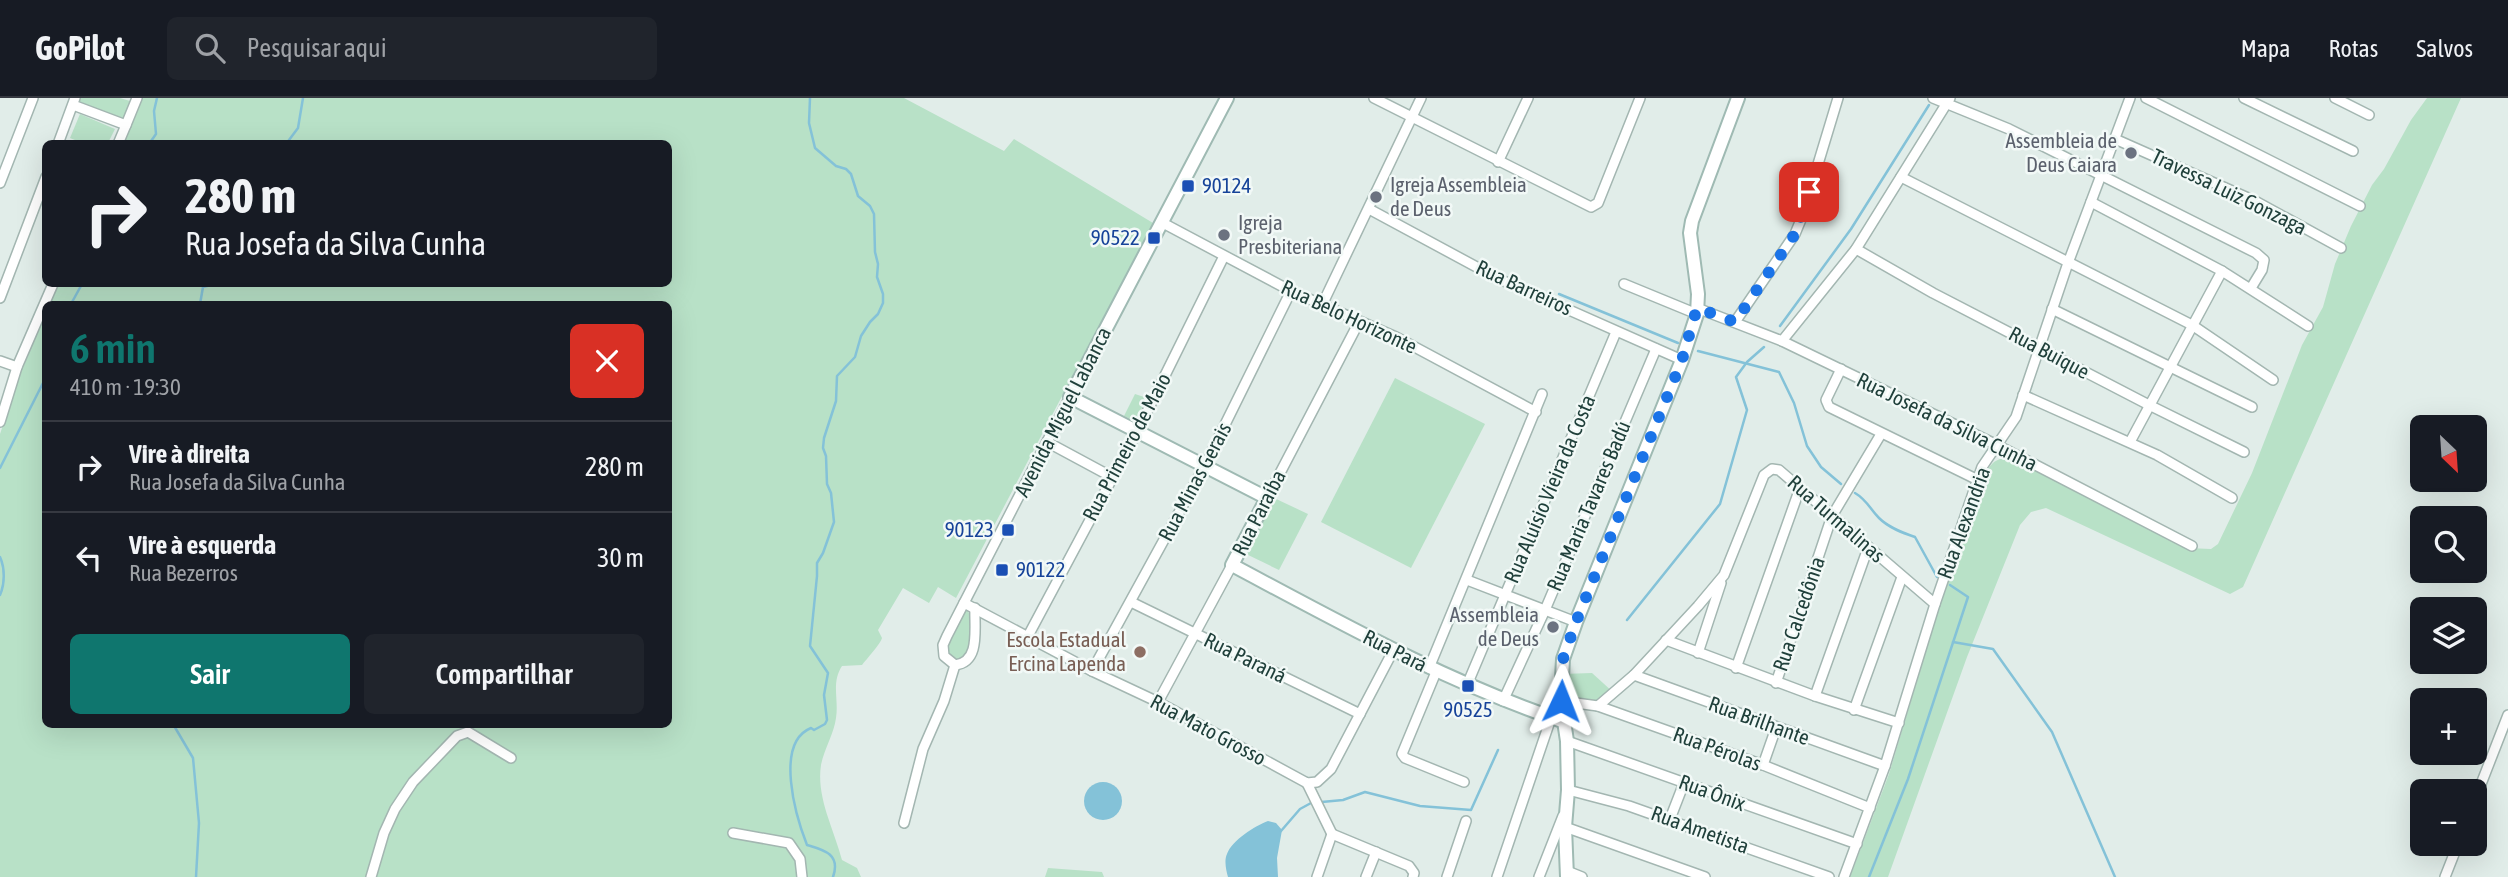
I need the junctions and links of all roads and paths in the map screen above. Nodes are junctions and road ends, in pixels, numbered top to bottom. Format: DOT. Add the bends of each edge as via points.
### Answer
graph roads {
  1 [pos="33,98"];
  2 [pos="1227,98"];
  3 [pos="1374,98"];
  4 [pos="1421,98"];
  5 [pos="1528,98"];
  6 [pos="1640,98"];
  7 [pos="1738,98"];
  8 [pos="1838,98"];
  9 [pos="1933,98"];
  10 [pos="2130,98"];
  11 [pos="2146,98"];
  12 [pos="2244,98"];
  13 [pos="2335,98"];
  14 [pos="135,99"];
  15 [pos="1948,101"];
  16 [pos="74,102"];
  17 [pos="2369,116"];
  18 [pos="1412,117"];
  19 [pos="126,125"];
  20 [pos="2115,139"];
  21 [pos="60,140"];
  22 [pos="120,140"];
  23 [pos="2353,151"];
  24 [pos="1498,162"];
  25 [pos="1901,177"];
  26 [pos="2101,177"];
  27 [pos="0,183"];
  28 [pos="42,188"];
  29 [pos="2091,202"];
  30 [pos="2360,206"];
  31 [pos="1369,209"];
  32 [pos="1161,222"];
  33 [pos="1856,248"];
  34 [pos="2341,248"];
  35 [pos="1224,256"];
  36 [pos="2068,263"];
  37 [pos="2222,271"];
  38 [pos="1624,284"];
  39 [pos="2251,288"];
  40 [pos="1291,291"];
  41 [pos="0,298"];
  42 [pos="1322,305"];
  43 [pos="42,309"];
  44 [pos="2052,309"];
  45 [pos="1697,311"];
  46 [pos="1359,322"];
  47 [pos="1735,322"];
  48 [pos="2192,324"];
  49 [pos="2308,326"];
  50 [pos="1616,332"];
  51 [pos="1782,341"];
  52 [pos="2038,347"];
  53 [pos="1656,349"];
  54 [pos="1682,360"];
  55 [pos="0,361"];
  56 [pos="2170,366"];
  57 [pos="17,367"];
  58 [pos="1841,369"];
  59 [pos="2273,380"];
  60 [pos="1542,394"];
  61 [pos="2023,395"];
  62 [pos="1070,397"];
  63 [pos="2149,405"];
  64 [pos="2252,407"];
  65 [pos="1536,412"];
  66 [pos="0,422"];
  67 [pos="1138,430"];
  68 [pos="1881,434"];
  69 [pos="1047,442"];
  70 [pos="2130,442"];
  71 [pos="1997,445"];
  72 [pos="2244,452"];
  73 [pos="1205,465"];
  74 [pos="1112,477"];
  75 [pos="1978,480"];
  76 [pos="1800,488"];
  77 [pos="1267,498"];
  78 [pos="2232,498"];
  79 [pos="1832,516"];
  80 [pos="2192,546"];
  81 [pos="1868,548"];
  82 [pos="1232,565"];
  83 [pos="1724,575"];
  84 [pos="1902,577"];
  85 [pos="1467,580"];
  86 [pos="1505,596"];
  87 [pos="1131,602"];
  88 [pos="964,603"];
  89 [pos="1935,604"];
  90 [pos="975,608"];
  91 [pos="1545,610"];
  92 [pos="1576,622"];
  93 [pos="1194,633"];
  94 [pos="1028,636"];
  95 [pos="1666,640"];
  96 [pos="1393,651"];
  97 [pos="1698,653"];
  98 [pos="955,664"];
  99 [pos="1736,668"];
  100 [pos="1432,670"];
  101 [pos="1092,671"];
  102 [pos="1634,675"];
  103 [pos="1776,683"];
  104 [pos="1467,685"];
  105 [pos="1815,696"];
  106 [pos="1503,701"];
  107 [pos="1561,701"];
  108 [pos="1157,702"];
  109 [pos="1598,706"];
  110 [pos="1854,710"];
  111 [pos="1360,714"];
  112 [pos="2508,715"];
  113 [pos="1551,718"];
  114 [pos="1565,722"];
  115 [pos="1899,723"];
  116 [pos="1776,728"];
  117 [pos="1567,741"];
  118 [pos="511,758"];
  119 [pos="1763,765"];
  120 [pos="1885,766"];
  121 [pos="2483,779"];
  122 [pos="1464,782"];
  123 [pos="1307,783"];
  124 [pos="1684,783"];
  125 [pos="1568,790"];
  126 [pos="1567,808"];
  127 [pos="1870,808"];
  128 [pos="1670,819"];
  129 [pos="1466,821"];
  130 [pos="904,823"];
  131 [pos="1565,827"];
  132 [pos="733,833"];
  133 [pos="1332,834"];
  134 [pos="1857,844"];
  135 [pos="1376,852"];
  136 [pos="2453,856"];
  137 [pos="1567,874"];
  138 [pos="371,877"];
  139 [pos="802,877"];
  140 [pos="1317,877"];
  141 [pos="1366,877"];
  142 [pos="1413,877"];
  143 [pos="1447,877"];
  144 [pos="1497,877"];
  145 [pos="1539,877"];
  146 [pos="1582,877"];
  147 [pos="1705,877"];
  148 [pos="1829,877"];
  149 [pos="1844,877"];
  150 [pos="2445,877"];
  1 -- 27 [label="street"];
  2 -- 32 [label="main road, Avenida Miguel Labanca"];
  3 -- 18 [label="street"];
  4 -- 18 [label="street"];
  5 -- 24 [label="street"];
  6 -- 24 [label="street" via="1598,203 1591,207"];
  7 -- 45 [label="main road" via="1692,221"];
  8 -- 47 [label="street" via="1795,234"];
  9 -- 15 [label="street"];
  10 -- 20 [label="street, Rua Alexandria"];
  11 -- 30 [label="street"];
  12 -- 23 [label="street"];
  13 -- 17 [label="street"];
  14 -- 19 [label="street"];
  15 -- 25 [label="street"];
  15 -- 26 [label="street"];
  16 -- 19 [label="street"];
  16 -- 21 [label="street"];
  18 -- 24 [label="street"];
  18 -- 31 [label="street"];
  19 -- 22 [label="street"];
  20 -- 26 [label="street, Rua Alexandria"];
  20 -- 34 [label="street, Travessa Luiz Gonzaga" via="2227,187"];
  25 -- 33 [label="street"];
  25 -- 36 [label="street"];
  26 -- 29 [label="street, Rua Alexandria"];
  26 -- 39 [label="street" via="2256,253 2264,260"];
  28 -- 41 [label="street"];
  29 -- 36 [label="street, Rua Alexandria"];
  29 -- 37 [label="street"];
  31 -- 42 [label="street"];
  31 -- 50 [label="street, Rua Barreiros" via="1497,278"];
  32 -- 35 [label="street, Rua Belo Horizonte"];
  32 -- 62 [label="main road, Avenida Miguel Labanca"];
  33 -- 51 [label="street"];
  33 -- 52 [label="street, Rua Buique"];
  35 -- 40 [label="street, Rua Belo Horizonte"];
  35 -- 67 [label="street, Rua Primeiro de Maio"];
  36 -- 44 [label="street, Rua Alexandria"];
  36 -- 48 [label="street"];
  37 -- 39 [label="street"];
  37 -- 48 [label="street"];
  38 -- 45 [label="street, Rua Josefa da Silva Cunha"];
  39 -- 49 [label="street"];
  40 -- 42 [label="street, Rua Belo Horizonte"];
  40 -- 73 [label="street, Rua Minas Gerais"];
  42 -- 46 [label="street, Rua Belo Horizonte"];
  43 -- 57 [label="street"];
  44 -- 52 [label="street, Rua Alexandria"];
  44 -- 56 [label="street"];
  45 -- 47 [label="street, Rua Josefa da Silva Cunha"];
  45 -- 54 [label="main road"];
  46 -- 65 [label="street, Rua Belo Horizonte"];
  46 -- 77 [label="street, Rua Paraíba"];
  47 -- 51 [label="street, Rua Josefa da Silva Cunha"];
  48 -- 56 [label="street"];
  48 -- 59 [label="street"];
  50 -- 53 [label="street, Rua Barreiros"];
  50 -- 86 [label="street, Rua Aluísio Vieira da Costa"];
  51 -- 58 [label="street, Rua Josefa da Silva Cunha"];
  52 -- 61 [label="street, Rua Alexandria"];
  52 -- 63 [label="street, Rua Buique"];
  53 -- 54 [label="street, Rua Barreiros"];
  53 -- 91 [label="street, Rua Maria Tavares Badú"];
  54 -- 92 [label="main road"];
  55 -- 57 [label="street"];
  56 -- 63 [label="street"];
  56 -- 64 [label="street"];
  57 -- 66 [label="street"];
  58 -- 68 [label="street" via="1826,405"];
  58 -- 71 [label="street, Rua Josefa da Silva Cunha"];
  60 -- 65 [label="street"];
  61 -- 70 [label="street"];
  61 -- 71 [label="street, Rua Alexandria" via="2010,429"];
  62 -- 67 [label="main road"];
  62 -- 69 [label="street, Avenida Miguel Labanca"];
  63 -- 70 [label="street"];
  63 -- 72 [label="street, Rua Buique"];
  65 -- 85 [label="street"];
  67 -- 73 [label="main road"];
  67 -- 74 [label="street, Rua Primeiro de Maio"];
  68 -- 75 [label="street"];
  68 -- 79 [label="street, Rua Calcedônia"];
  69 -- 74 [label="street"];
  69 -- 88 [label="street, Avenida Miguel Labanca"];
  70 -- 78 [label="street"];
  71 -- 75 [label="street, Rua Alexandria"];
  71 -- 80 [label="street, Rua Josefa da Silva Cunha"];
  73 -- 77 [label="main road"];
  73 -- 87 [label="street, Rua Minas Gerais"];
  74 -- 94 [label="street, Rua Primeiro de Maio"];
  75 -- 89 [label="street, Rua Alexandria"];
  76 -- 79 [label="street, Rua Turmalinas"];
  76 -- 83 [label="street, Rua Turmalinas" via="1776,469 1764,475"];
  76 -- 99 [label="street"];
  77 -- 82 [label="main road, Rua Paraíba"];
  79 -- 81 [label="street, Rua Turmalinas"];
  79 -- 103 [label="street, Rua Calcedônia"];
  81 -- 84 [label="street, Rua Turmalinas"];
  81 -- 105 [label="street"];
  82 -- 93 [label="street, Rua Paraíba"];
  82 -- 96 [label="main road, Rua Pará"];
  83 -- 95 [label="street, Rua Turmalinas"];
  83 -- 97 [label="street"];
  84 -- 89 [label="street, Rua Turmalinas"];
  84 -- 110 [label="street"];
  85 -- 86 [label="street"];
  85 -- 100 [label="street"];
  86 -- 91 [label="street"];
  86 -- 104 [label="street, Rua Aluísio Vieira da Costa"];
  87 -- 93 [label="street, Rua Paraná"];
  87 -- 101 [label="street, Rua Minas Gerais"];
  88 -- 90 [label="street, Rua Mato Grosso"];
  88 -- 98 [label="street, Avenida Miguel Labanca" via="943,645 944,656"];
  89 -- 115 [label="street, Rua Alexandria"];
  90 -- 94 [label="street, Rua Mato Grosso"];
  90 -- 98 [label="street" via="972,654 967,662"];
  91 -- 92 [label="street"];
  91 -- 106 [label="street, Rua Maria Tavares Badú"];
  92 -- 107 [label="main road" via="1563,659"];
  93 -- 108 [label="street, Rua Paraíba"];
  93 -- 111 [label="street, Rua Paraná"];
  94 -- 101 [label="street, Rua Mato Grosso"];
  95 -- 97 [label="street"];
  95 -- 102 [label="street, Rua Turmalinas"];
  96 -- 100 [label="main road, Rua Pará"];
  96 -- 111 [label="street"];
  97 -- 99 [label="street"];
  98 -- 130 [label="street" via="923,749"];
  99 -- 103 [label="street"];
  100 -- 104 [label="main road, Rua Pará"];
  100 -- 122 [label="street" via="1402,754"];
  101 -- 108 [label="street, Rua Mato Grosso"];
  102 -- 109 [label="street, Rua Turmalinas"];
  102 -- 116 [label="street, Rua Brilhante"];
  103 -- 105 [label="street"];
  104 -- 106 [label="main road, Rua Pará"];
  105 -- 110 [label="street"];
  106 -- 113 [label="main road, Rua Pará"];
  107 -- 109 [label="street, Rua Pérolas"];
  107 -- 114 [label="main road"];
  108 -- 123 [label="street, Rua Mato Grosso"];
  109 -- 119 [label="street, Rua Pérolas"];
  110 -- 115 [label="street"];
  111 -- 123 [label="street" via="1331,769 1317,782"];
  112 -- 121 [label="street"];
  113 -- 114 [label="main road, Rua Pará"];
  113 -- 144 [label="street"];
  114 -- 117 [label="main road"];
  115 -- 120 [label="street, Rua Alexandria"];
  116 -- 119 [label="street"];
  116 -- 120 [label="street, Rua Brilhante"];
  117 -- 124 [label="street, Rua Ônix"];
  117 -- 125 [label="main road"];
  118 -- 138 [label="street" via="468,732 457,736 413,782 395,809"];
  119 -- 127 [label="street, Rua Pérolas"];
  120 -- 127 [label="street, Rua Alexandria"];
  123 -- 133 [label="street"];
  124 -- 128 [label="street"];
  124 -- 134 [label="street, Rua Ônix"];
  125 -- 126 [label="main road"];
  125 -- 128 [label="street, Rua Ametista"];
  126 -- 131 [label="main road"];
  126 -- 145 [label="street"];
  127 -- 134 [label="street, Rua Alexandria"];
  128 -- 148 [label="street, Rua Ametista"];
  129 -- 143 [label="street"];
  131 -- 137 [label="main road"];
  131 -- 147 [label="street"];
  132 -- 139 [label="street" via="789,843 800,859"];
  133 -- 135 [label="street"];
  133 -- 140 [label="street"];
  134 -- 149 [label="street, Rua Alexandria"];
  135 -- 141 [label="street"];
  135 -- 142 [label="street" via="1409,866"];
  136 -- 150 [label="street"];
  137 -- 146 [label="street"];
}
